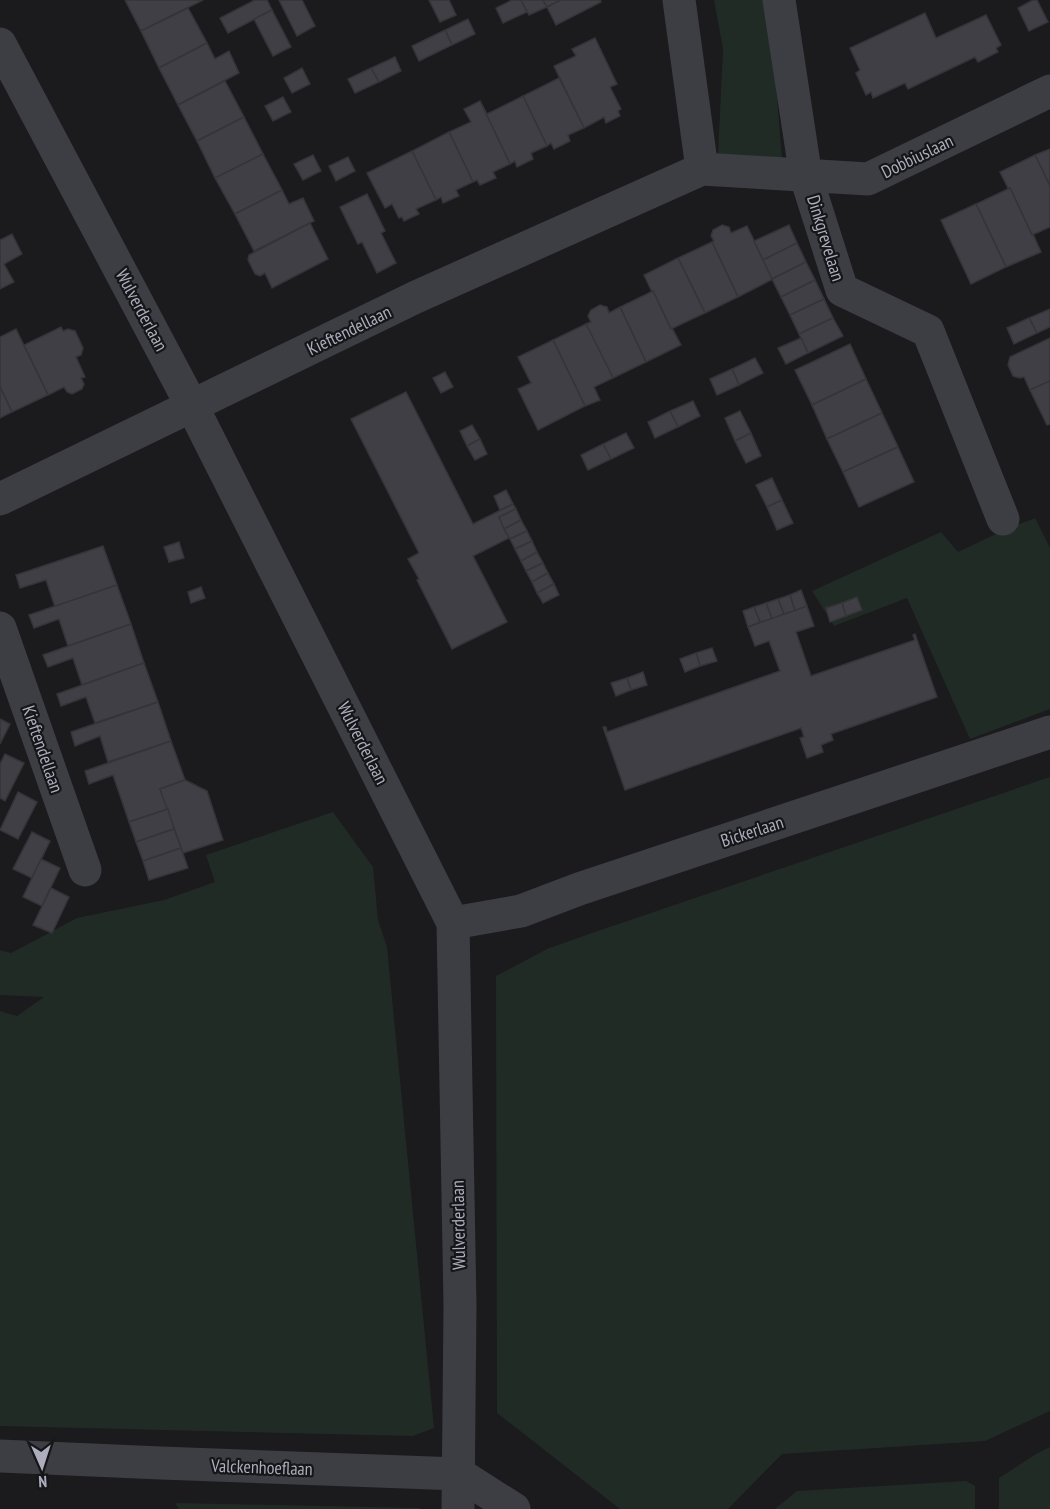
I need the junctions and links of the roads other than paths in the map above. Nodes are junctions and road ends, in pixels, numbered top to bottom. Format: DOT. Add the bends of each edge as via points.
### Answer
graph roads {
  1 [pos="680,0"];
  2 [pos="779,0"];
  3 [pos="0,44"];
  4 [pos="1050,91"];
  5 [pos="702,169"];
  6 [pos="806,177"];
  7 [pos="192,406"];
  8 [pos="0,499"];
  9 [pos="1004,519"];
  10 [pos="0,628"];
  11 [pos="1050,732"];
  12 [pos="85,870"];
  13 [pos="453,923"];
  14 [pos="0,1456"];
  15 [pos="459,1474"];
  16 [pos="458,1509"];
  17 [pos="514,1509"];
  1 -- 5 [label="street"];
  2 -- 6 [label="street, Dinkgrevelaan"];
  3 -- 7 [label="street, Wulverderlaan"];
  4 -- 6 [label="street, Dobbiuslaan" via="868,179"];
  5 -- 6 [label="street, Dobbiuslaan"];
  5 -- 7 [label="street, Kieftendellaan" via="416,297"];
  6 -- 9 [label="street, Dinkgrevelaan" via="842,290 928,331"];
  7 -- 8 [label="street, Kieftendellaan"];
  7 -- 13 [label="street, Wulverderlaan"];
  10 -- 12 [label="street, Kieftendellaan"];
  11 -- 13 [label="street, Bickerlaan" via="579,889 521,912"];
  13 -- 15 [label="street, Wulverderlaan"];
  14 -- 15 [label="street, Valckenhoeflaan"];
  15 -- 16 [label="street, Wulverderlaan"];
  15 -- 17 [label="street"];
}
